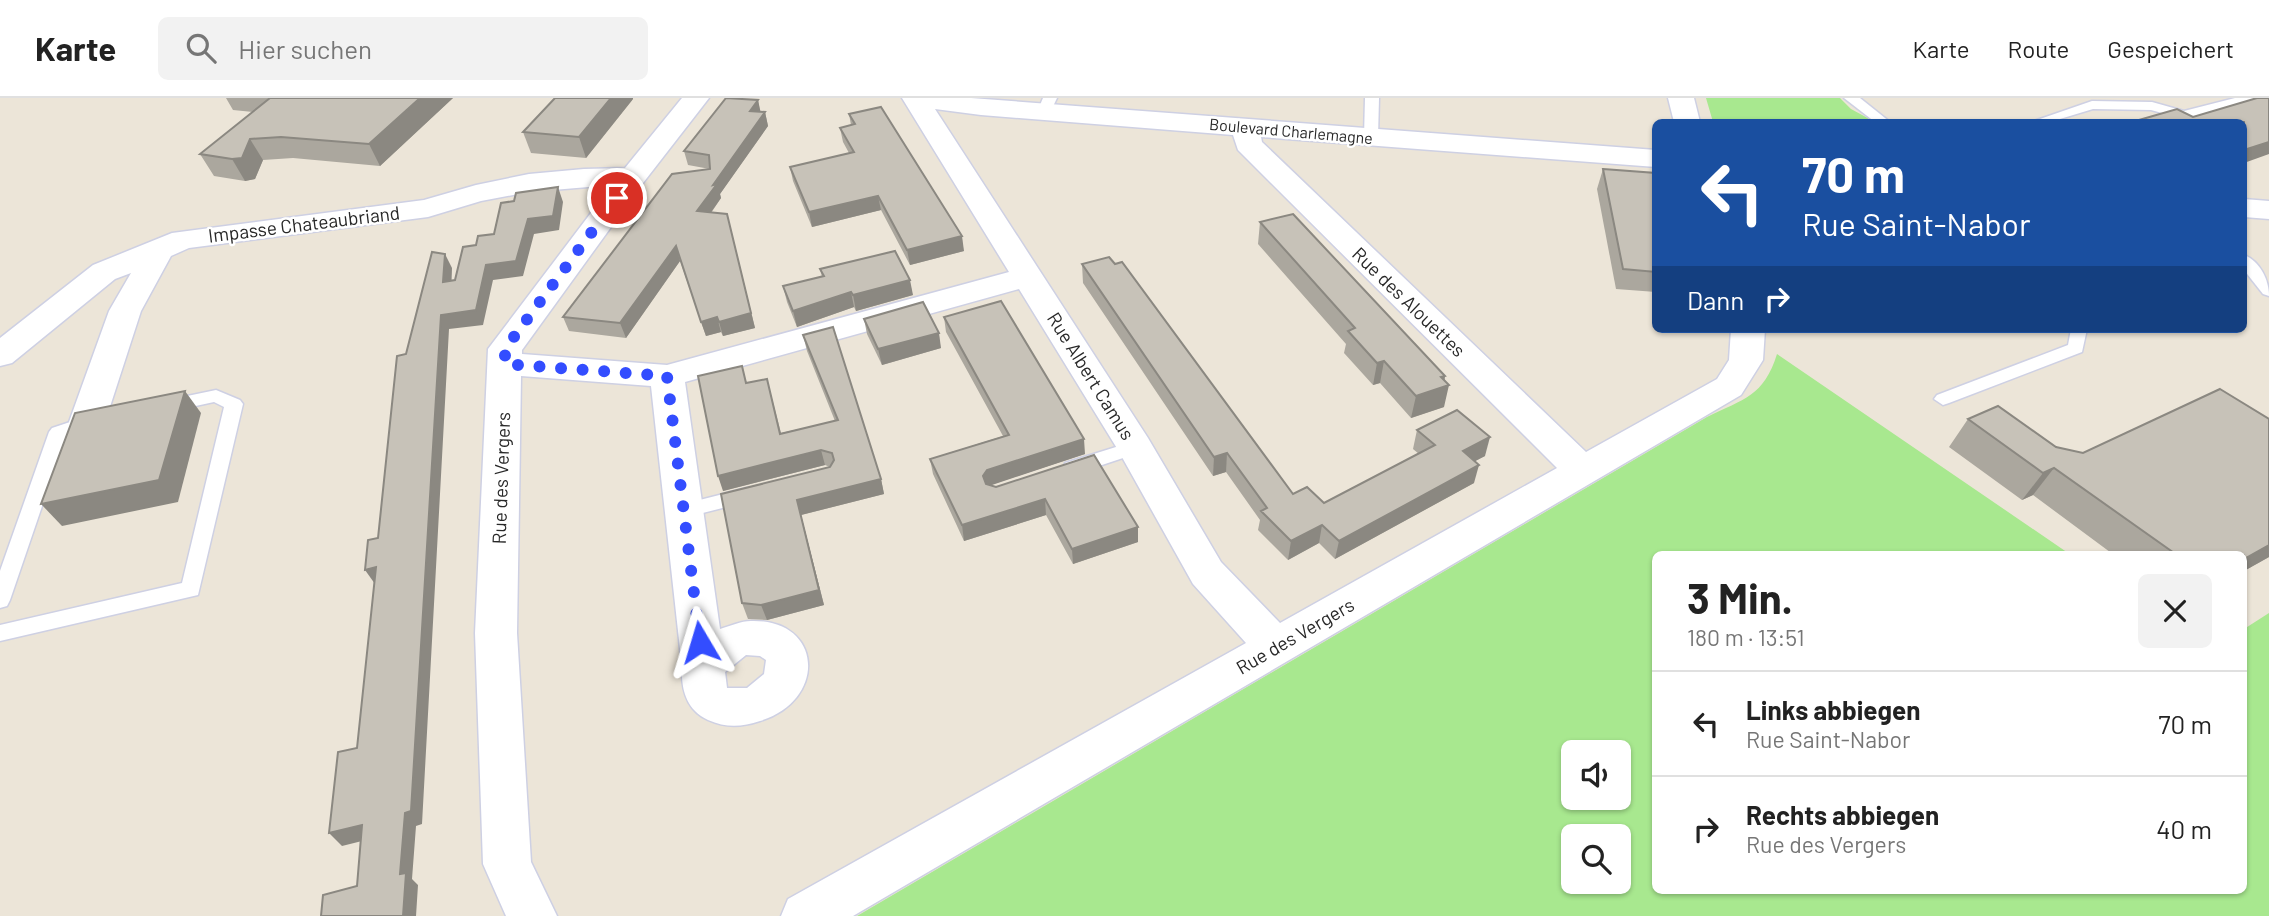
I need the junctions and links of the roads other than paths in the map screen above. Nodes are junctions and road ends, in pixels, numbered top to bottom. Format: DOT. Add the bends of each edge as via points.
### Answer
graph roads {
  1 [pos="696,98"];
  2 [pos="915,98"];
  3 [pos="927,98"];
  4 [pos="1372,98"];
  5 [pos="1681,98"];
  6 [pos="1851,98"];
  7 [pos="2250,98"];
  8 [pos="1047,105"];
  9 [pos="1686,119"];
  10 [pos="1879,119"];
  11 [pos="2048,119"];
  12 [pos="1246,128"];
  13 [pos="1371,137"];
  14 [pos="1652,159"];
  15 [pos="634,177"];
  16 [pos="2247,208"];
  17 [pos="2269,210"];
  18 [pos="159,250"];
  19 [pos="2247,264"];
  20 [pos="1029,276"];
  21 [pos="2269,290"];
  22 [pos="1748,333"];
  23 [pos="2078,333"];
  24 [pos="0,355"];
  25 [pos="505,364"];
  26 [pos="667,376"];
  27 [pos="1943,399"];
  28 [pos="152,409"];
  29 [pos="100,419"];
  30 [pos="1135,447"];
  31 [pos="1583,471"];
  32 [pos="1060,472"];
  33 [pos="760,492"];
  34 [pos="683,511"];
  35 [pos="0,600"];
  36 [pos="0,633"];
  37 [pos="1276,647"];
  38 [pos="702,654"];
  39 [pos="531,916"];
  40 [pos="806,916"];
  1 -- 15 [label="street, Rue des Vergers"];
  2 -- 20 [label="street, Rue Albert Camus"];
  3 -- 8 [label="street, Boulevard Charlemagne" via="948,104"];
  4 -- 13 [label="lane"];
  5 -- 9 [label="street"];
  6 -- 10 [label="lane"];
  7 -- 11 [label="lane" via="2184,115 2152,107 2092,105"];
  8 -- 12 [label="street, Boulevard Charlemagne"];
  12 -- 13 [label="street, Boulevard Charlemagne"];
  12 -- 31 [label="street, Rue des Alouettes" via="1248,144"];
  13 -- 14 [label="street, Boulevard Charlemagne"];
  15 -- 18 [label="street, Impasse Chateaubriand" via="600,174 479,192 428,208 183,240"];
  15 -- 25 [label="street, Rue des Vergers" via="505,349"];
  16 -- 17 [label="street"];
  18 -- 24 [label="street, Impasse Chateaubriand" via="104,272"];
  18 -- 29 [label="street" via="125,311"];
  19 -- 21 [label="lane"];
  20 -- 26 [label="street"];
  20 -- 30 [label="street, Rue Albert Camus"];
  22 -- 31 [label="street, Rue des Vergers" via="1747,361 1729,387"];
  23 -- 27 [label="lane" via="2076,348"];
  25 -- 26 [label="street"];
  25 -- 39 [label="street, Rue des Vergers" via="496,633 501,742 507,864"];
  26 -- 34 [label="street"];
  28 -- 36 [label="lane" via="216,396 234,404 191,589"];
  29 -- 35 [label="lane" via="58,432"];
  30 -- 32 [label="lane"];
  30 -- 37 [label="street, Rue Albert Camus" via="1207,573"];
  31 -- 37 [label="street, Rue des Vergers"];
  33 -- 34 [label="lane"];
  34 -- 38 [label="street"];
  37 -- 40 [label="street, Rue des Vergers"];
}
